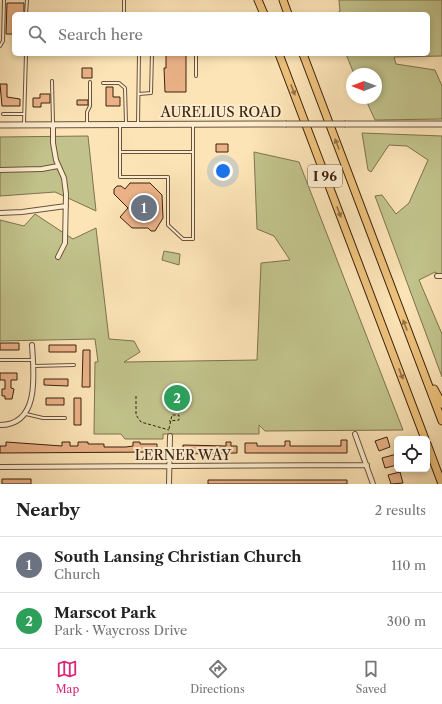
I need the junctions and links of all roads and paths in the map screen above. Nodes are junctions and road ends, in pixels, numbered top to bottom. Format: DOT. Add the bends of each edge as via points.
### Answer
graph roads {
  1 [pos="4,0"];
  2 [pos="27,0"];
  3 [pos="124,0"];
  4 [pos="258,0"];
  5 [pos="283,0"];
  6 [pos="26,12"];
  7 [pos="124,12"];
  8 [pos="263,12"];
  9 [pos="287,12"];
  10 [pos="0,46"];
  11 [pos="26,56"];
  12 [pos="139,56"];
  13 [pos="152,56"];
  14 [pos="196,56"];
  15 [pos="280,56"];
  16 [pos="304,56"];
  17 [pos="196,76"];
  18 [pos="52,81"];
  19 [pos="90,82"];
  20 [pos="103,83"];
  21 [pos="139,94"];
  22 [pos="3,114"];
  23 [pos="24,114"];
  24 [pos="87,124"];
  25 [pos="123,124"];
  26 [pos="138,124"];
  27 [pos="193,124"];
  28 [pos="442,124"];
  29 [pos="0,125"];
  30 [pos="24,125"];
  31 [pos="53,125"];
  32 [pos="120,152"];
  33 [pos="193,152"];
  34 [pos="58,166"];
  35 [pos="0,170"];
  36 [pos="66,206"];
  37 [pos="0,213"];
  38 [pos="58,257"];
  39 [pos="32,345"];
  40 [pos="0,360"];
  41 [pos="33,360"];
  42 [pos="419,362"];
  43 [pos="74,365"];
  44 [pos="32,366"];
  45 [pos="136,396"];
  46 [pos="442,404"];
  47 [pos="26,414"];
  48 [pos="65,418"];
  49 [pos="170,421"];
  50 [pos="442,421"];
  51 [pos="0,425"];
  52 [pos="355,434"];
  53 [pos="170,436"];
  54 [pos="423,436"];
  55 [pos="430,452"];
  56 [pos="430,459"];
  57 [pos="367,465"];
  58 [pos="170,466"];
  59 [pos="0,467"];
  60 [pos="169,484"];
  61 [pos="373,484"];
  62 [pos="438,484"];
  63 [pos="442,484"];
  1 -- 10 [label="lane" via="3,41"];
  2 -- 6 [label="lane"];
  3 -- 7 [label="lane"];
  4 -- 8 [label="highway"];
  5 -- 9 [label="highway"];
  11 -- 23 [label="lane"];
  12 -- 21 [label="lane"];
  13 -- 21 [label="lane" via="151,93"];
  14 -- 17 [label="lane"];
  15 -- 54 [label="highway, I 96, one-way"];
  42 -- 16 [label="highway, I 96, one-way"];
  18 -- 31 [label="lane"];
  19 -- 24 [label="lane"];
  20 -- 25 [label="lane" via="119,83 125,88"];
  21 -- 26 [label="lane"];
  22 -- 23 [label="lane"];
  23 -- 30 [label="lane"];
  24 -- 25 [label="street, AURELIUS ROAD"];
  24 -- 31 [label="street, AURELIUS ROAD"];
  25 -- 26 [label="street, AURELIUS ROAD"];
  25 -- 32 [label="lane"];
  26 -- 27 [label="street, AURELIUS ROAD"];
  27 -- 28 [label="street, AURELIUS ROAD, bridge"];
  27 -- 33 [label="lane"];
  29 -- 30 [label="street, AURELIUS ROAD"];
  30 -- 31 [label="street, AURELIUS ROAD"];
  31 -- 34 [label="street" via="53,143"];
  32 -- 33 [label="lane"];
  32 -- 33 [label="lane" via="120,177 168,177 168,225 183,239 192,239"];
  34 -- 35 [label="street"];
  34 -- 36 [label="street" via="65,185"];
  36 -- 37 [label="street"];
  36 -- 38 [label="street" via="65,243"];
  39 -- 41 [label="street"];
  40 -- 41 [label="lane"];
  41 -- 44 [label="street"];
  42 -- 46 [label="highway"];
  42 -- 50 [label="highway, I 96"];
  43 -- 44 [label="lane"];
  44 -- 47 [label="street" via="30,404"];
  45 -- 49 [label="path" via="136,415 141,422 169,430"];
  47 -- 48 [label="lane" via="39,418"];
  47 -- 51 [label="street" via="15,423"];
  49 -- 49 [label="path" via="172,415 179,415 179,420"];
  52 -- 57 [label="street"];
  53 -- 58 [label="street"];
  55 -- 63 [label="highway"];
  56 -- 62 [label="highway"];
  57 -- 58 [label="street, LERNER WAY"];
  57 -- 61 [label="street"];
  58 -- 59 [label="street, LERNER WAY"];
  58 -- 60 [label="street"];
}
